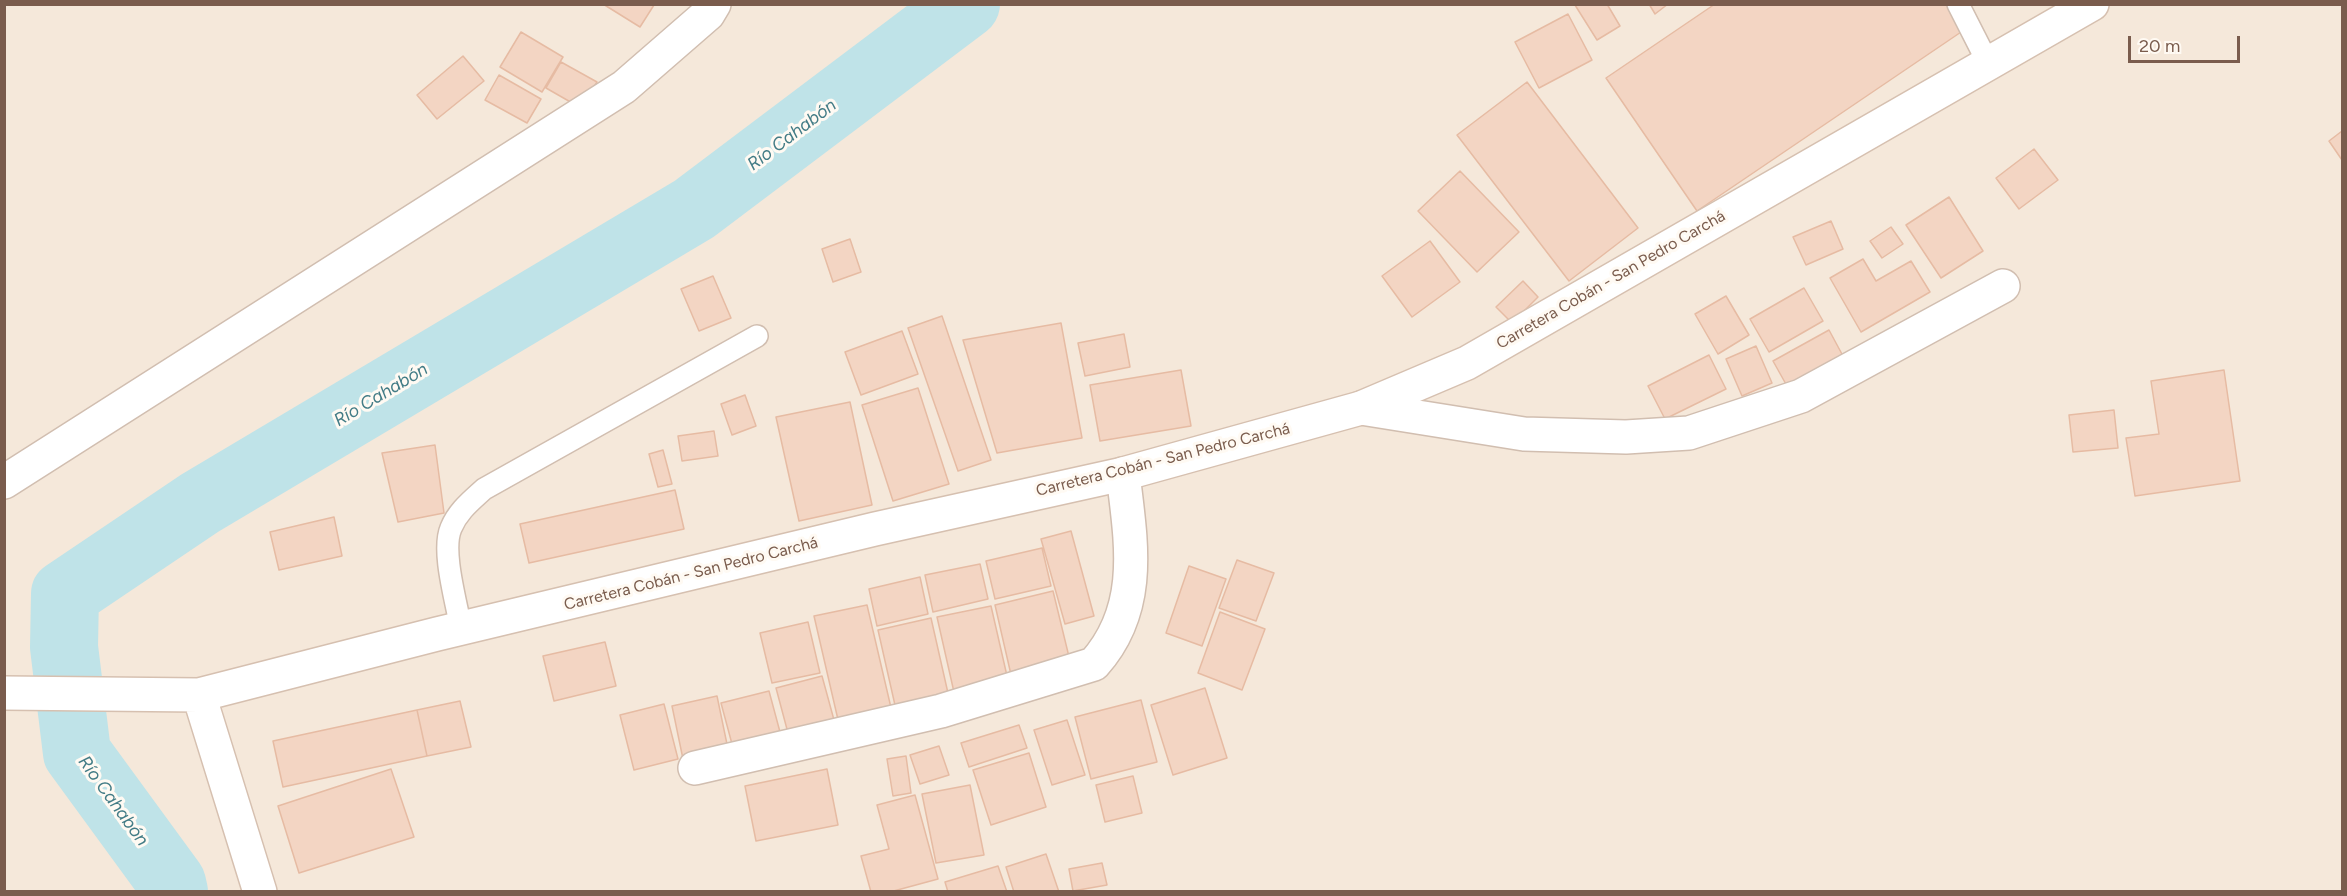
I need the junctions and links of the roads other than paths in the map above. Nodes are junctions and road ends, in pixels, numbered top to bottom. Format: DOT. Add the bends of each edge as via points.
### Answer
graph roads {
  1 [pos="714,4"];
  2 [pos="1958,4"];
  3 [pos="2092,4"];
  4 [pos="1988,63"];
  5 [pos="2003,286"];
  6 [pos="757,336"];
  7 [pos="1361,408"];
  8 [pos="1123,474"];
  9 [pos="4,482"];
  10 [pos="461,629"];
  11 [pos="7,693"];
  12 [pos="199,695"];
  13 [pos="695,768"];
  14 [pos="260,891"];
  1 -- 9 [label="main road" via="708,14 624,87"];
  2 -- 4 [label="lane"];
  3 -- 4 [label="main road, Carretera Cobán - San Pedro Carchá"];
  4 -- 7 [label="main road, Carretera Cobán - San Pedro Carchá" via="1467,363"];
  5 -- 7 [label="main road" via="1801,396 1689,433 1626,437 1524,434"];
  6 -- 10 [label="lane" via="484,489 463,508 450,529 449,555"];
  7 -- 8 [label="main road, Carretera Cobán - San Pedro Carchá"];
  8 -- 10 [label="main road, Carretera Cobán - San Pedro Carchá"];
  8 -- 13 [label="main road" via="1133,555 1124,612 1108,648 1094,664 941,711"];
  10 -- 12 [label="main road, Carretera Cobán - San Pedro Carchá"];
  11 -- 12 [label="main road, Carretera Cobán - San Pedro Carchá"];
  12 -- 14 [label="main road"];
}
